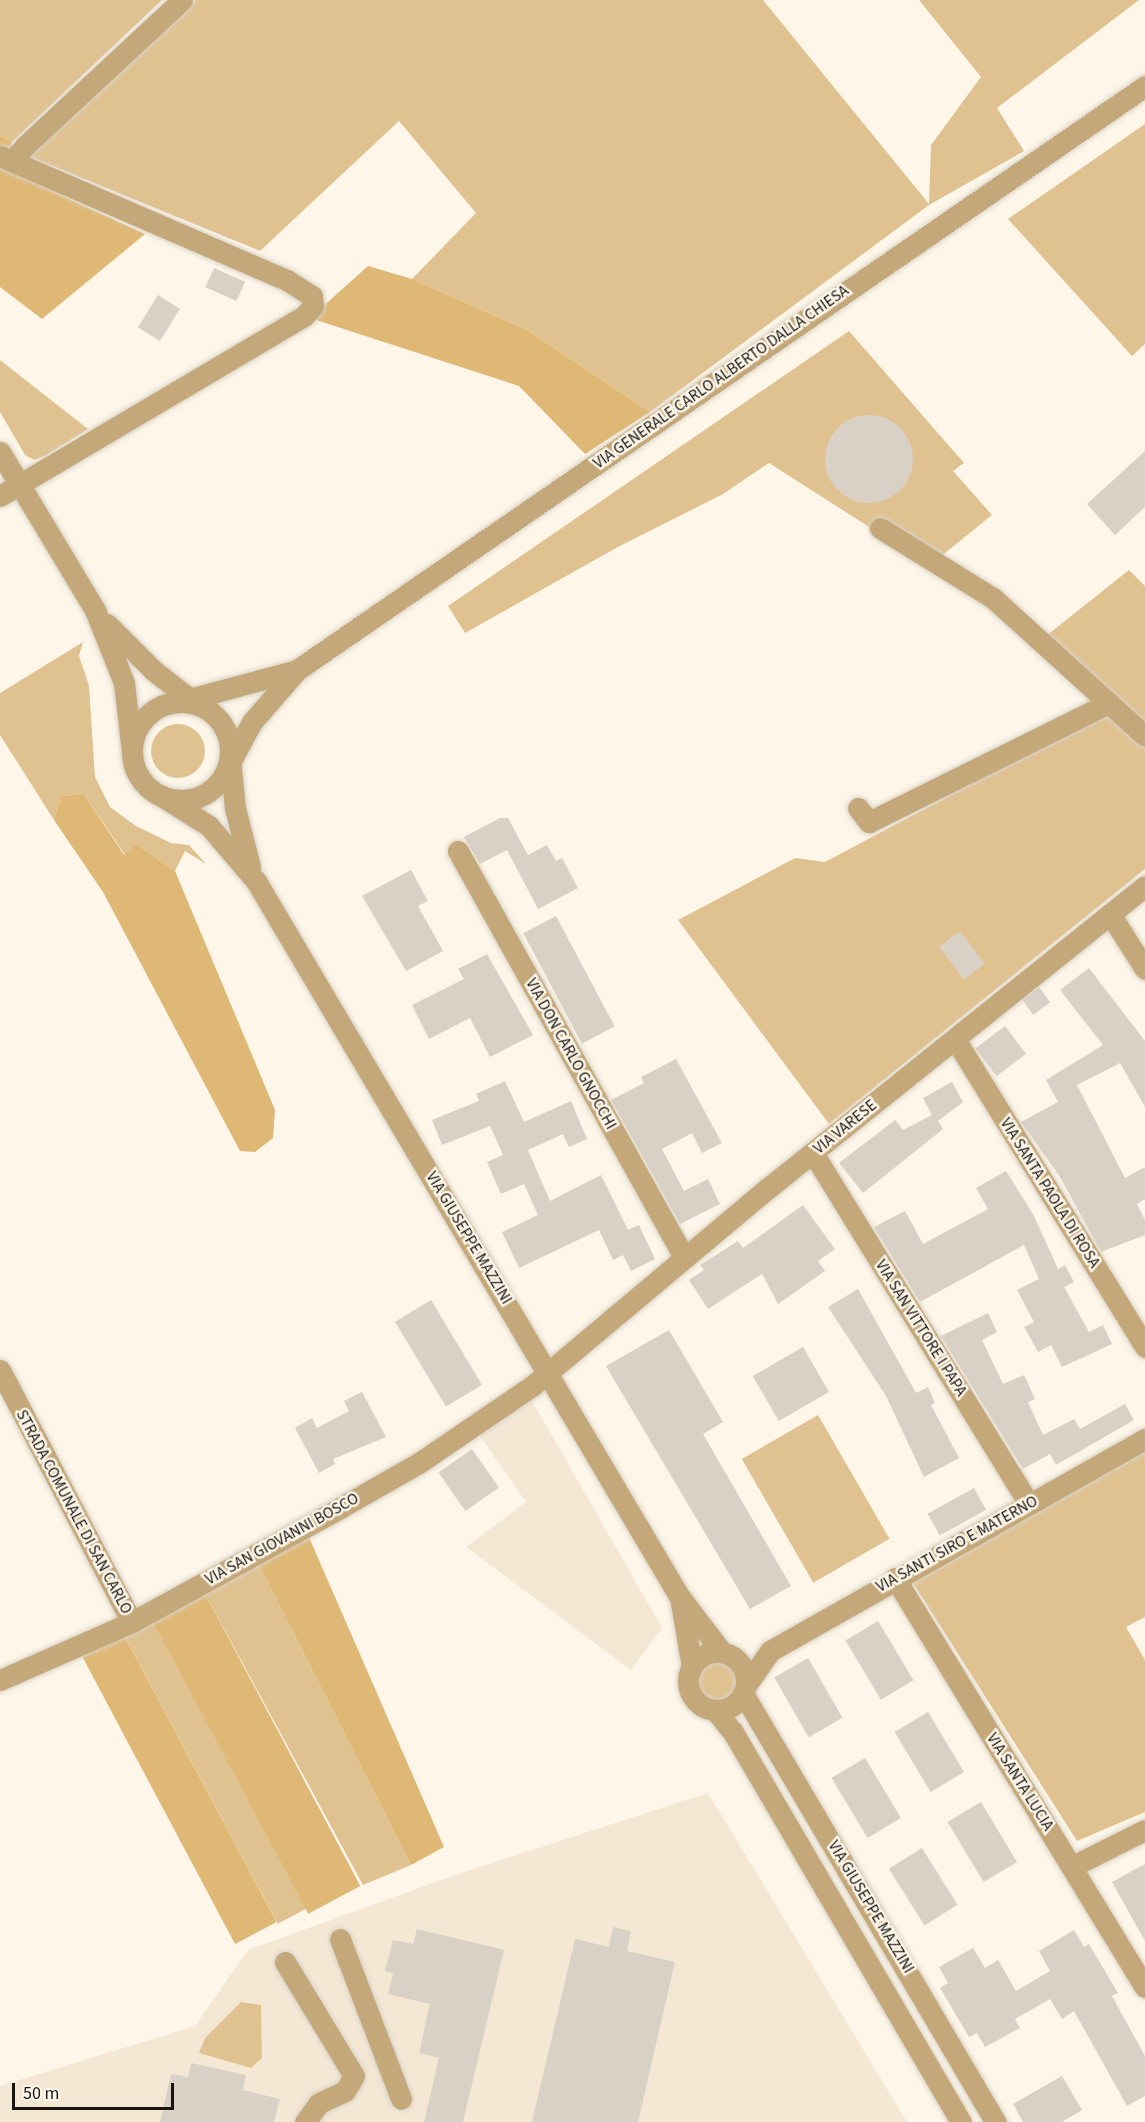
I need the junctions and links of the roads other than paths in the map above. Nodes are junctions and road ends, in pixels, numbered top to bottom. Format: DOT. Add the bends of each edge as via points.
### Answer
graph roads {
  1 [pos="182,0"];
  2 [pos="1145,86"];
  3 [pos="9,160"];
  4 [pos="0,452"];
  5 [pos="19,484"];
  6 [pos="0,496"];
  7 [pos="880,528"];
  8 [pos="95,610"];
  9 [pos="297,670"];
  10 [pos="1109,703"];
  11 [pos="188,704"];
  12 [pos="1145,735"];
  13 [pos="132,753"];
  14 [pos="228,759"];
  15 [pos="160,795"];
  16 [pos="858,808"];
  17 [pos="458,851"];
  18 [pos="256,881"];
  19 [pos="1145,886"];
  20 [pos="1110,914"];
  21 [pos="1145,969"];
  22 [pos="955,1039"];
  23 [pos="813,1153"];
  24 [pos="684,1257"];
  25 [pos="1145,1347"];
  26 [pos="0,1370"];
  27 [pos="549,1374"];
  28 [pos="1145,1439"];
  29 [pos="1029,1504"];
  30 [pos="895,1578"];
  31 [pos="680,1596"];
  32 [pos="132,1622"];
  33 [pos="770,1651"];
  34 [pos="725,1652"];
  35 [pos="692,1667"];
  36 [pos="0,1680"];
  37 [pos="745,1689"];
  38 [pos="715,1710"];
  39 [pos="1145,1830"];
  40 [pos="1073,1866"];
  41 [pos="340,1939"];
  42 [pos="285,1962"];
  43 [pos="1145,1986"];
  44 [pos="401,2099"];
  45 [pos="304,2122"];
  46 [pos="961,2122"];
  47 [pos="996,2122"];
  1 -- 3 [label="street"];
  2 -- 9 [label="street, VIA GENERALE CARLO ALBERTO DALLA CHIESA"];
  3 -- 5 [label="street" via="287,280 312,296 313,306 304,316"];
  4 -- 5 [label="street"];
  5 -- 6 [label="street"];
  5 -- 8 [label="street"];
  7 -- 10 [label="street" via="993,598"];
  8 -- 11 [label="street"];
  8 -- 13 [label="street" via="124,683"];
  9 -- 11 [label="street, VIA GENERALE CARLO ALBERTO DALLA CHIESA"];
  9 -- 14 [label="street, VIA GENERALE CARLO ALBERTO DALLA CHIESA" via="261,710"];
  10 -- 12 [label="street"];
  10 -- 16 [label="street" via="869,822"];
  11 -- 13 [label="street" via="142,721"];
  11 -- 14 [label="street" via="222,725"];
  13 -- 15 [label="street" via="141,780"];
  14 -- 15 [label="street" via="199,796 179,800"];
  14 -- 18 [label="street, VIA GIUSEPPE MAZZINI" via="241,837"];
  15 -- 18 [label="street, VIA GIUSEPPE MAZZINI" via="200,818"];
  17 -- 24 [label="street, VIA DON CARLO GNOCCHI"];
  18 -- 27 [label="street, VIA GIUSEPPE MAZZINI"];
  19 -- 20 [label="street, VIA VARESE"];
  20 -- 21 [label="street"];
  20 -- 22 [label="street, VIA VARESE"];
  22 -- 23 [label="street, VIA VARESE"];
  22 -- 25 [label="street, VIA SANTA PAOLA DI ROSA"];
  23 -- 24 [label="street, VIA VARESE"];
  23 -- 29 [label="street, VIA SAN VITTORE I PAPA"];
  24 -- 27 [label="street, VIA VARESE"];
  26 -- 32 [label="street, STRADA COMUNALE DI SAN CARLO"];
  27 -- 31 [label="street, VIA GIUSEPPE MAZZINI"];
  27 -- 32 [label="street, VIA SAN GIOVANNI BOSCO" via="419,1463"];
  28 -- 29 [label="street, VIA SANTI SIRO E MATERNO"];
  29 -- 30 [label="street, VIA SANTI SIRO E MATERNO"];
  30 -- 33 [label="street, VIA SANTI SIRO E MATERNO"];
  30 -- 40 [label="street, VIA SANTA LUCIA"];
  31 -- 34 [label="street, VIA GIUSEPPE MAZZINI"];
  31 -- 35 [label="street, VIA GIUSEPPE MAZZINI"];
  32 -- 36 [label="street, VIA SAN GIOVANNI BOSCO"];
  33 -- 34 [label="street, VIA SANTI SIRO E MATERNO"];
  33 -- 37 [label="street, VIA SANTI SIRO E MATERNO"];
  34 -- 35 [label="street" via="702,1656"];
  34 -- 37 [label="street" via="739,1661"];
  35 -- 38 [label="street" via="688,1677 694,1698"];
  37 -- 38 [label="street" via="736,1704"];
  37 -- 47 [label="street, VIA GIUSEPPE MAZZINI"];
  38 -- 46 [label="street, VIA GIUSEPPE MAZZINI" via="733,1732"];
  39 -- 40 [label="street"];
  40 -- 43 [label="street, VIA SANTA LUCIA"];
  41 -- 44 [label="street"];
  42 -- 45 [label="street" via="354,2076 345,2091 319,2103"];
}
